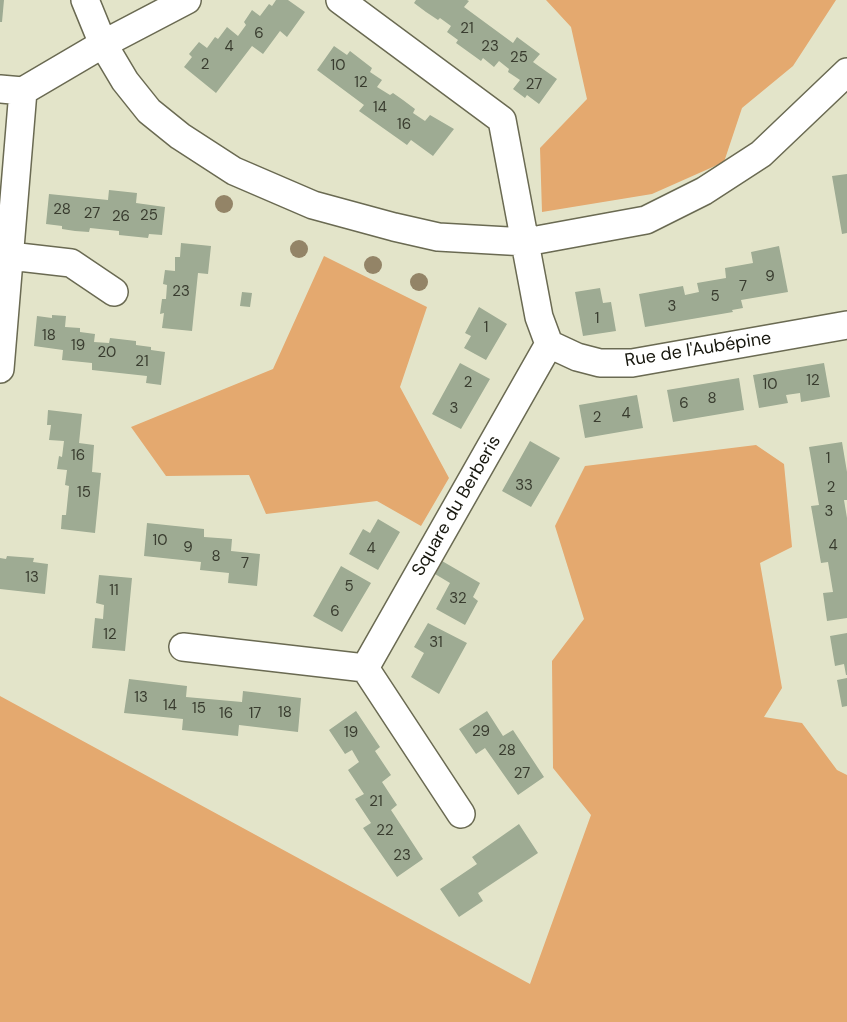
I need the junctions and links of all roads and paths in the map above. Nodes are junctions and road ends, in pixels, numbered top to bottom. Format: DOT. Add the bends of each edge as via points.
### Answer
graph roads {
  1 [pos="86,0"];
  2 [pos="187,0"];
  3 [pos="340,0"];
  4 [pos="103,44"];
  5 [pos="847,72"];
  6 [pos="12,90"];
  7 [pos="526,242"];
  8 [pos="9,256"];
  9 [pos="114,292"];
  10 [pos="847,325"];
  11 [pos="549,344"];
  12 [pos="1,354"];
  13 [pos="183,647"];
  14 [pos="365,668"];
  15 [pos="461,814"];
  1 -- 4 [label="street"];
  2 -- 4 [label="street"];
  3 -- 7 [label="street" via="502,120"];
  4 -- 6 [label="street"];
  4 -- 7 [label="street" via="149,111 234,171 313,204 394,227 438,237"];
  5 -- 7 [label="street" via="761,154 704,191 646,220"];
  6 -- 8 [label="street"];
  7 -- 11 [label="street" via="539,317"];
  8 -- 9 [label="street" via="71,263"];
  8 -- 12 [label="street"];
  10 -- 11 [label="street, Rue de l'Aubépine" via="632,363 600,363"];
  11 -- 14 [label="street, Square du Berberis"];
  13 -- 14 [label="street"];
  14 -- 15 [label="street"];
}
